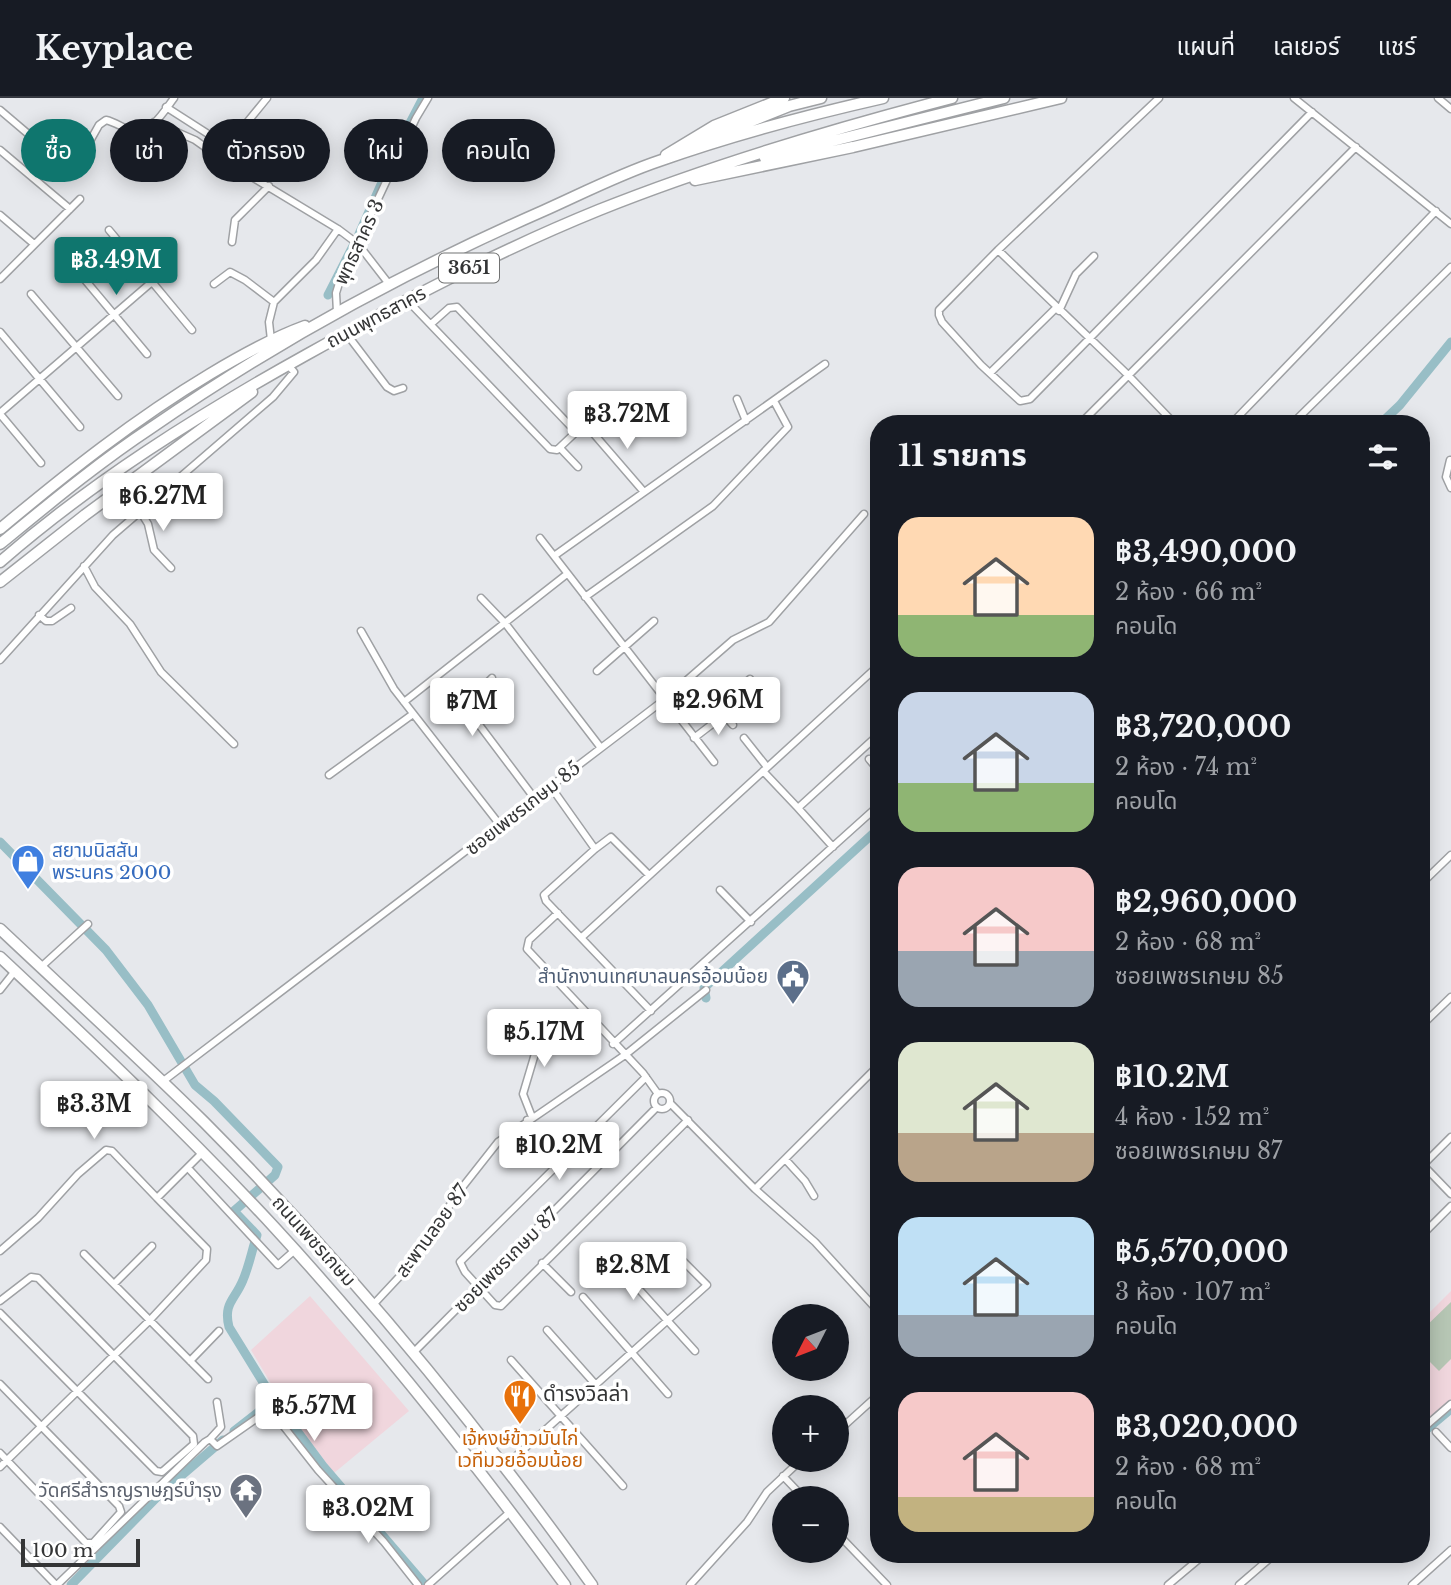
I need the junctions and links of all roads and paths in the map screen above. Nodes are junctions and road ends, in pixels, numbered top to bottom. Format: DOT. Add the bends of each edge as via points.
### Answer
graph roads {
  1 [pos="267,98"];
  2 [pos="428,98"];
  3 [pos="784,98"];
  4 [pos="821,98"];
  5 [pos="883,98"];
  6 [pos="952,98"];
  7 [pos="1004,98"];
  8 [pos="1061,98"];
  9 [pos="1159,98"];
  10 [pos="1294,98"];
  11 [pos="1438,98"];
  12 [pos="169,102"];
  13 [pos="1451,109"];
  14 [pos="0,110"];
  15 [pos="1312,112"];
  16 [pos="156,119"];
  17 [pos="183,119"];
  18 [pos="249,119"];
  19 [pos="110,122"];
  20 [pos="21,128"];
  21 [pos="96,130"];
  22 [pos="1356,147"];
  23 [pos="0,150"];
  24 [pos="658,161"];
  25 [pos="262,182"];
  26 [pos="269,186"];
  27 [pos="665,186"];
  28 [pos="80,200"];
  29 [pos="70,209"];
  30 [pos="1436,211"];
  31 [pos="0,215"];
  32 [pos="1451,224"];
  33 [pos="109,230"];
  34 [pos="341,232"];
  35 [pos="232,242"];
  36 [pos="34,244"];
  37 [pos="358,244"];
  38 [pos="998,250"];
  39 [pos="65,256"];
  40 [pos="1094,256"];
  41 [pos="1451,267"];
  42 [pos="168,268"];
  43 [pos="0,279"];
  44 [pos="152,283"];
  45 [pos="214,284"];
  46 [pos="389,284"];
  47 [pos="31,294"];
  48 [pos="407,300"];
  49 [pos="274,302"];
  50 [pos="1057,309"];
  51 [pos="337,312"];
  52 [pos="114,315"];
  53 [pos="322,320"];
  54 [pos="431,324"];
  55 [pos="192,330"];
  56 [pos="0,332"];
  57 [pos="346,332"];
  58 [pos="271,340"];
  59 [pos="1090,340"];
  60 [pos="77,346"];
  61 [pos="147,354"];
  62 [pos="825,363"];
  63 [pos="288,369"];
  64 [pos="990,373"];
  65 [pos="1128,375"];
  66 [pos="40,379"];
  67 [pos="403,388"];
  68 [pos="118,396"];
  69 [pos="737,399"];
  70 [pos="774,401"];
  71 [pos="0,414"];
  72 [pos="1089,415"];
  73 [pos="1166,415"];
  74 [pos="1240,415"];
  75 [pos="1302,415"];
  76 [pos="746,421"];
  77 [pos="80,427"];
  78 [pos="576,432"];
  79 [pos="560,448"];
  80 [pos="1450,460"];
  81 [pos="41,463"];
  82 [pos="578,467"];
  83 [pos="1451,488"];
  84 [pos="644,492"];
  85 [pos="139,511"];
  86 [pos="864,514"];
  87 [pos="0,529"];
  88 [pos="540,538"];
  89 [pos="0,544"];
  90 [pos="554,556"];
  91 [pos="0,562"];
  92 [pos="84,566"];
  93 [pos="171,569"];
  94 [pos="567,574"];
  95 [pos="0,582"];
  96 [pos="585,597"];
  97 [pos="481,598"];
  98 [pos="71,608"];
  99 [pos="39,615"];
  100 [pos="654,621"];
  101 [pos="505,623"];
  102 [pos="361,631"];
  103 [pos="624,647"];
  104 [pos="0,660"];
  105 [pos="597,671"];
  106 [pos="870,673"];
  107 [pos="492,678"];
  108 [pos="750,679"];
  109 [pos="664,699"];
  110 [pos="404,702"];
  111 [pos="414,714"];
  112 [pos="724,715"];
  113 [pos="733,726"];
  114 [pos="694,738"];
  115 [pos="744,738"];
  116 [pos="870,742"];
  117 [pos="234,744"];
  118 [pos="601,748"];
  119 [pos="713,762"];
  120 [pos="765,769"];
  121 [pos="329,775"];
  122 [pos="551,787"];
  123 [pos="535,799"];
  124 [pos="798,808"];
  125 [pos="870,813"];
  126 [pos="500,825"];
  127 [pos="833,847"];
  128 [pos="595,849"];
  129 [pos="1451,855"];
  130 [pos="649,875"];
  131 [pos="1430,875"];
  132 [pos="720,890"];
  133 [pos="558,913"];
  134 [pos="751,922"];
  135 [pos="88,924"];
  136 [pos="0,929"];
  137 [pos="582,937"];
  138 [pos="0,957"];
  139 [pos="41,967"];
  140 [pos="15,971"];
  141 [pos="0,990"];
  142 [pos="706,990"];
  143 [pos="1451,997"];
  144 [pos="651,1011"];
  145 [pos="1430,1017"];
  146 [pos="538,1024"];
  147 [pos="613,1044"];
  148 [pos="625,1055"];
  149 [pos="870,1074"];
  150 [pos="646,1076"];
  151 [pos="162,1082"];
  152 [pos="658,1094"];
  153 [pos="670,1103"];
  154 [pos="657,1107"];
  155 [pos="529,1119"];
  156 [pos="688,1119"];
  157 [pos="1451,1137"];
  158 [pos="543,1143"];
  159 [pos="203,1152"];
  160 [pos="1430,1157"];
  161 [pos="785,1160"];
  162 [pos="188,1168"];
  163 [pos="1430,1173"];
  164 [pos="755,1189"];
  165 [pos="1451,1194"];
  166 [pos="814,1196"];
  167 [pos="157,1198"];
  168 [pos="1451,1206"];
  169 [pos="1430,1227"];
  170 [pos="152,1246"];
  171 [pos="295,1250"];
  172 [pos="0,1251"];
  173 [pos="84,1254"];
  174 [pos="681,1259"];
  175 [pos="542,1264"];
  176 [pos="617,1265"];
  177 [pos="114,1284"];
  178 [pos="480,1287"];
  179 [pos="571,1292"];
  180 [pos="583,1297"];
  181 [pos="0,1301"];
  182 [pos="870,1302"];
  183 [pos="372,1306"];
  184 [pos="0,1313"];
  185 [pos="150,1320"];
  186 [pos="668,1321"];
  187 [pos="389,1325"];
  188 [pos="547,1330"];
  189 [pos="219,1331"];
  190 [pos="373,1340"];
  191 [pos="695,1351"];
  192 [pos="632,1352"];
  193 [pos="413,1353"];
  194 [pos="114,1354"];
  195 [pos="511,1360"];
  196 [pos="190,1361"];
  197 [pos="398,1369"];
  198 [pos="208,1380"];
  199 [pos="0,1384"];
  200 [pos="596,1385"];
  201 [pos="78,1390"];
  202 [pos="668,1394"];
  203 [pos="216,1402"];
  204 [pos="870,1402"];
  205 [pos="1451,1405"];
  206 [pos="561,1416"];
  207 [pos="469,1421"];
  208 [pos="849,1421"];
  209 [pos="1430,1422"];
  210 [pos="42,1426"];
  211 [pos="1436,1432"];
  212 [pos="453,1437"];
  213 [pos="212,1442"];
  214 [pos="1451,1448"];
  215 [pos="0,1452"];
  216 [pos="7,1460"];
  217 [pos="505,1466"];
  218 [pos="0,1467"];
  219 [pos="788,1472"];
  220 [pos="783,1476"];
  221 [pos="623,1486"];
  222 [pos="793,1486"];
  223 [pos="510,1512"];
  224 [pos="0,1527"];
  225 [pos="8,1535"];
  226 [pos="0,1543"];
  227 [pos="849,1546"];
  228 [pos="1451,1549"];
  229 [pos="1194,1563"];
  230 [pos="1265,1563"];
  231 [pos="57,1585"];
  232 [pos="418,1585"];
  233 [pos="429,1585"];
  234 [pos="565,1585"];
  235 [pos="592,1585"];
  236 [pos="690,1585"];
  237 [pos="887,1585"];
  238 [pos="1168,1585"];
  239 [pos="1239,1585"];
  240 [pos="1412,1585"];
  1 -- 18 [label="street"];
  2 -- 37 [label="street, พุทธสาคร 3"];
  3 -- 24 [label="main road" via="714,125"];
  4 -- 24 [label="main road" via="730,128"];
  5 -- 24 [label="main road, ถนนพุทธสาคร / 3651" via="810,114"];
  6 -- 27 [label="main road, ถนนพุทธสาคร / 3651" via="804,138"];
  7 -- 27 [label="main road"];
  8 -- 27 [label="main road" via="853,148"];
  9 -- 38 [label="street"];
  10 -- 15 [label="street"];
  11 -- 13 [label="street"];
  12 -- 16 [label="street"];
  12 -- 17 [label="street"];
  14 -- 20 [label="street"];
  15 -- 22 [label="street"];
  15 -- 59 [label="street"];
  19 -- 21 [label="street" via="106,120"];
  22 -- 30 [label="street"];
  22 -- 65 [label="street"];
  23 -- 29 [label="street"];
  24 -- 46 [label="main road, ถนนพุทธสาคร / 3651"];
  25 -- 26 [label="street"];
  26 -- 34 [label="street"];
  26 -- 35 [label="street" via="235,220"];
  27 -- 48 [label="main road, ถนนพุทธสาคร / 3651" via="552,230"];
  28 -- 29 [label="street"];
  29 -- 36 [label="street"];
  30 -- 32 [label="street"];
  30 -- 74 [label="street"];
  31 -- 36 [label="street"];
  33 -- 44 [label="street"];
  34 -- 37 [label="street"];
  34 -- 49 [label="street"];
  36 -- 43 [label="street"];
  37 -- 46 [label="street"];
  37 -- 51 [label="street, พุทธสาคร 3" via="336,293"];
  38 -- 50 [label="street"];
  38 -- 64 [label="street" via="939,310"];
  39 -- 52 [label="street"];
  40 -- 50 [label="street" via="1076,274"];
  41 -- 75 [label="street"];
  42 -- 44 [label="street"];
  44 -- 52 [label="street"];
  44 -- 55 [label="street"];
  45 -- 49 [label="street" via="230,272"];
  46 -- 51 [label="main road, ถนนพุทธสาคร / 3651"];
  47 -- 60 [label="street"];
  48 -- 54 [label="street"];
  48 -- 57 [label="main road, ถนนพุทธสาคร / 3651"];
  49 -- 58 [label="street"];
  50 -- 59 [label="street"];
  50 -- 64 [label="street"];
  51 -- 53 [label="main road, ถนนพุทธสาคร / 3651"];
  52 -- 60 [label="street"];
  52 -- 61 [label="street"];
  53 -- 58 [label="main road"];
  53 -- 89 [label="main road, ถนนพุทธสาคร / 3651" via="150,428"];
  54 -- 78 [label="street" via="449,308 461,310"];
  54 -- 79 [label="street" via="550,449"];
  56 -- 66 [label="street"];
  57 -- 63 [label="main road, ถนนพุทธสาคร / 3651"];
  57 -- 67 [label="street" via="387,387 394,391"];
  58 -- 87 [label="main road" via="178,393"];
  59 -- 64 [label="street" via="1025,401"];
  59 -- 65 [label="street"];
  60 -- 66 [label="street"];
  60 -- 68 [label="street"];
  62 -- 70 [label="street"];
  63 -- 85 [label="street" via="273,397"];
  63 -- 91 [label="main road, ถนนพุทธสาคร / 3651" via="206,412 67,506"];
  63 -- 95 [label="main road"];
  65 -- 72 [label="street"];
  65 -- 73 [label="street"];
  66 -- 71 [label="street"];
  66 -- 77 [label="street"];
  69 -- 76 [label="street"];
  70 -- 76 [label="street"];
  70 -- 96 [label="street" via="788,427 774,445 713,506"];
  71 -- 81 [label="street"];
  76 -- 84 [label="street"];
  78 -- 79 [label="street"];
  78 -- 84 [label="street" via="589,427"];
  79 -- 82 [label="street"];
  80 -- 83 [label="street" via="1446,477"];
  84 -- 90 [label="street"];
  85 -- 92 [label="street"];
  85 -- 93 [label="street" via="148,524 154,550"];
  86 -- 109 [label="street, ซอยเพชรเกษม 85" via="769,622 733,640"];
  88 -- 90 [label="street"];
  90 -- 94 [label="street"];
  92 -- 99 [label="street"];
  92 -- 117 [label="street" via="161,672"];
  94 -- 96 [label="street"];
  94 -- 101 [label="street"];
  96 -- 103 [label="street"];
  97 -- 101 [label="street"];
  98 -- 99 [label="street" via="52,621"];
  99 -- 104 [label="street"];
  100 -- 103 [label="street"];
  101 -- 110 [label="street"];
  101 -- 118 [label="street"];
  102 -- 110 [label="street"];
  103 -- 105 [label="street"];
  103 -- 109 [label="street"];
  106 -- 120 [label="street"];
  107 -- 123 [label="street" via="470,700 468,710"];
  108 -- 112 [label="street" via="725,701"];
  109 -- 114 [label="street"];
  109 -- 118 [label="street, ซอยเพชรเกษม 85"];
  110 -- 111 [label="street"];
  111 -- 121 [label="street"];
  111 -- 126 [label="street"];
  112 -- 113 [label="street"];
  112 -- 114 [label="street"];
  114 -- 119 [label="street"];
  115 -- 120 [label="street"];
  116 -- 124 [label="street"];
  118 -- 122 [label="street, ซอยเพชรเกษม 85"];
  120 -- 124 [label="street"];
  120 -- 130 [label="street"];
  122 -- 123 [label="street, ซอยเพชรเกษม 85"];
  122 -- 128 [label="street"];
  123 -- 126 [label="street, ซอยเพชรเกษม 85"];
  124 -- 127 [label="street"];
  125 -- 127 [label="street"];
  126 -- 151 [label="street, ซอยเพชรเกษม 85"];
  127 -- 134 [label="street"];
  128 -- 130 [label="street" via="614,838"];
  128 -- 133 [label="street" via="544,895"];
  129 -- 131 [label="street"];
  130 -- 137 [label="street"];
  132 -- 134 [label="street"];
  133 -- 137 [label="street"];
  133 -- 147 [label="street" via="529,940 527,949"];
  134 -- 144 [label="street"];
  135 -- 139 [label="street"];
  136 -- 139 [label="main road, ถนนเพชรเกษม"];
  137 -- 144 [label="street"];
  138 -- 140 [label="main road, ถนนเพชรเกษม"];
  139 -- 151 [label="main road, ถนนเพชรเกษม"];
  140 -- 141 [label="street"];
  140 -- 159 [label="main road, ถนนเพชรเกษม"];
  142 -- 148 [label="street, สะพานลอย 87"];
  143 -- 145 [label="street"];
  144 -- 147 [label="street"];
  146 -- 155 [label="street" via="537,1047 523,1094"];
  147 -- 148 [label="street"];
  148 -- 150 [label="street"];
  148 -- 155 [label="street, สะพานลอย 87"];
  149 -- 161 [label="street"];
  150 -- 152 [label="street"];
  150 -- 178 [label="street" via="460,1262"];
  151 -- 183 [label="main road, ถนนเพชรเกษม" via="263,1184"];
  152 -- 153 [label="street" via="667,1095"];
  152 -- 154 [label="street" via="654,1100"];
  153 -- 154 [label="street" via="664,1109"];
  153 -- 156 [label="street"];
  154 -- 178 [label="street, ซอยเพชรเกษม 87"];
  155 -- 158 [label="street"];
  155 -- 183 [label="street, สะพานลอย 87" via="499,1142 457,1194 414,1261"];
  156 -- 164 [label="street"];
  156 -- 175 [label="street"];
  157 -- 160 [label="street"];
  159 -- 162 [label="street"];
  159 -- 171 [label="main road, ถนนเพชรเกษม"];
  161 -- 164 [label="street"];
  161 -- 166 [label="street"];
  162 -- 167 [label="street"];
  162 -- 171 [label="street" via="278,1265"];
  163 -- 165 [label="street"];
  164 -- 182 [label="street" via="815,1242"];
  167 -- 172 [label="street" via="106,1150"];
  167 -- 185 [label="street" via="208,1255"];
  168 -- 169 [label="street"];
  170 -- 177 [label="street"];
  171 -- 190 [label="main road, ถนนเพชรเกษม"];
  173 -- 177 [label="street"];
  174 -- 186 [label="street" via="707,1285"];
  175 -- 178 [label="street" via="501,1306"];
  175 -- 179 [label="street"];
  176 -- 186 [label="street"];
  177 -- 185 [label="street"];
  178 -- 193 [label="street, ซอยเพชรเกษม 87"];
  180 -- 192 [label="street"];
  181 -- 194 [label="street" via="35,1276"];
  183 -- 187 [label="main road, ถนนเพชรเกษม"];
  184 -- 201 [label="street"];
  185 -- 194 [label="street"];
  185 -- 196 [label="street"];
  186 -- 191 [label="street"];
  186 -- 192 [label="street"];
  187 -- 190 [label="main road"];
  187 -- 193 [label="main road, ถนนเพชรเกษม"];
  188 -- 200 [label="street"];
  189 -- 196 [label="street"];
  190 -- 197 [label="main road, ถนนเพชรเกษม"];
  192 -- 200 [label="street"];
  192 -- 202 [label="street"];
  193 -- 197 [label="main road"];
  193 -- 207 [label="main road, ถนนเพชรเกษม"];
  194 -- 201 [label="street"];
  194 -- 201 [label="street" via="193,1437 190,1448 162,1472 156,1471"];
  195 -- 206 [label="street"];
  196 -- 198 [label="street"];
  197 -- 212 [label="main road, ถนนเพชรเกษม"];
  199 -- 210 [label="street"];
  200 -- 206 [label="street"];
  201 -- 210 [label="street"];
  203 -- 213 [label="street" via="221,1427"];
  204 -- 208 [label="street"];
  205 -- 209 [label="street"];
  206 -- 217 [label="street"];
  206 -- 221 [label="street"];
  207 -- 212 [label="main road"];
  207 -- 217 [label="main road, ถนนเพชรเกษม"];
  210 -- 216 [label="street"];
  210 -- 216 [label="street" via="122,1509 93,1543 86,1543"];
  211 -- 214 [label="street"];
  212 -- 223 [label="main road, ถนนเพชรเกษม"];
  213 -- 231 [label="street" via="138,1504"];
  213 -- 232 [label="street" via="272,1410 317,1470"];
  215 -- 216 [label="street"];
  216 -- 218 [label="street"];
  217 -- 235 [label="main road, ถนนเพชรเกษม"];
  219 -- 220 [label="street"];
  220 -- 222 [label="street"];
  220 -- 236 [label="street"];
  223 -- 233 [label="street"];
  223 -- 234 [label="main road, ถนนเพชรเกษม"];
  224 -- 225 [label="street"];
  225 -- 226 [label="street"];
  225 -- 231 [label="street"];
  227 -- 237 [label="street"];
  228 -- 240 [label="street"];
  229 -- 238 [label="street"];
  230 -- 239 [label="street"];
}
